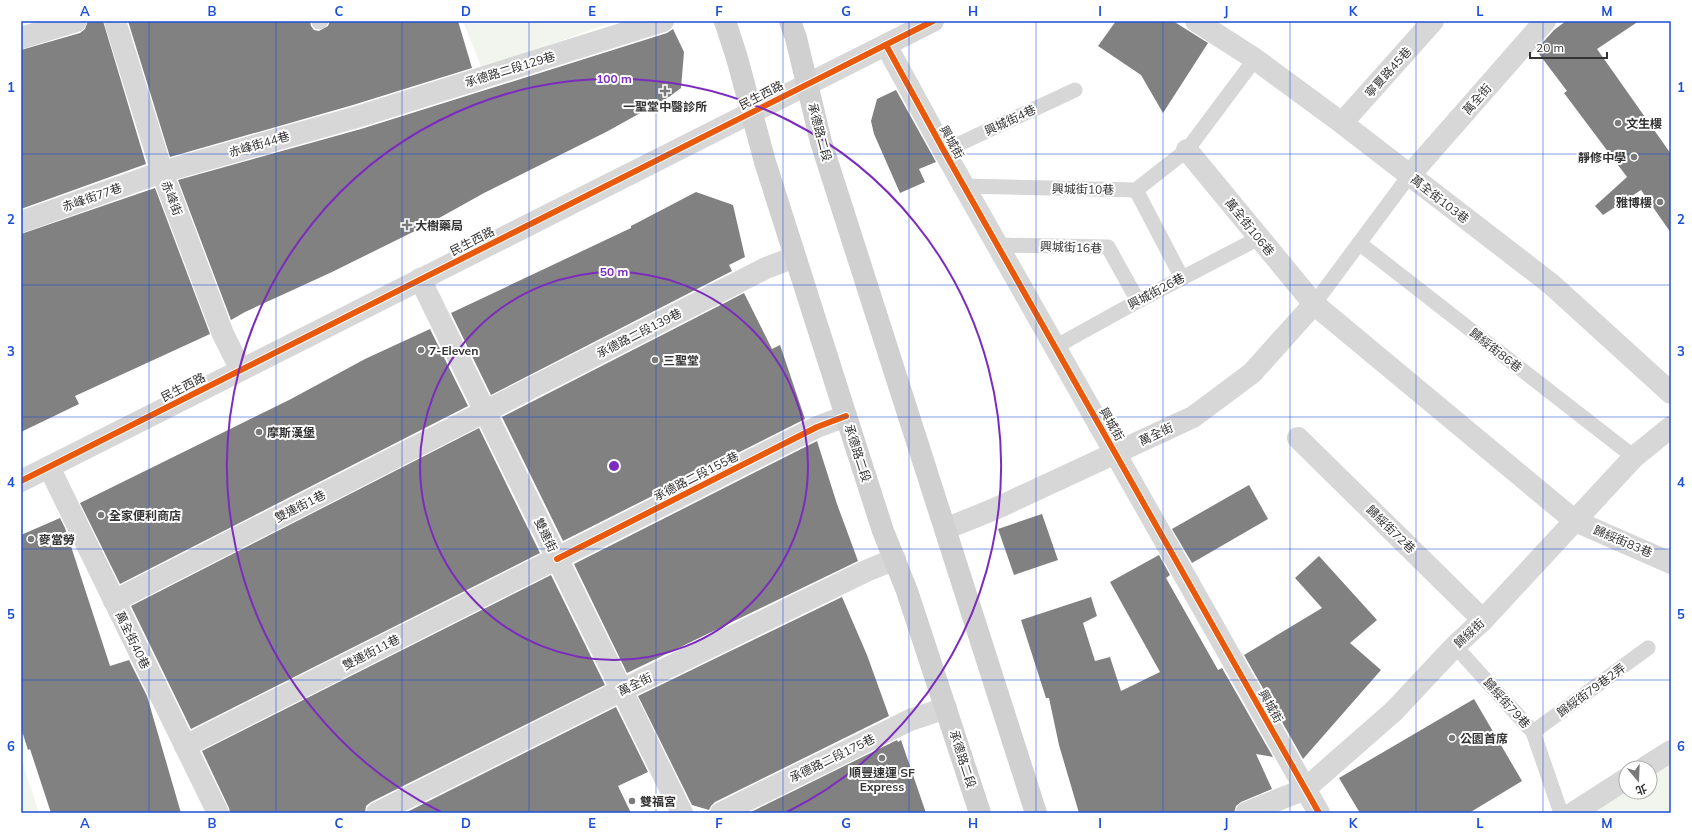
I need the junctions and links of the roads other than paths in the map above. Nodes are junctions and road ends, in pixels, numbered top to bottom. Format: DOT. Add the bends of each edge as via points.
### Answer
graph roads {
  1 [pos="76,21"];
  2 [pos="115,21"];
  3 [pos="663,21"];
  4 [pos="725,21"];
  5 [pos="790,21"];
  6 [pos="933,21"];
  7 [pos="1196,21"];
  8 [pos="1433,21"];
  9 [pos="1545,21"];
  10 [pos="21,38"];
  11 [pos="886,44"];
  12 [pos="1255,59"];
  13 [pos="807,84"];
  14 [pos="1075,90"];
  15 [pos="752,112"];
  16 [pos="357,117"];
  17 [pos="1342,123"];
  18 [pos="1187,150"];
  19 [pos="944,151"];
  20 [pos="162,172"];
  21 [pos="1409,176"];
  22 [pos="964,186"];
  23 [pos="1136,190"];
  24 [pos="21,222"];
  25 [pos="1259,238"];
  26 [pos="1358,244"];
  27 [pos="998,245"];
  28 [pos="795,257"];
  29 [pos="1182,278"];
  30 [pos="420,279"];
  31 [pos="1138,301"];
  32 [pos="1314,304"];
  33 [pos="1055,348"];
  34 [pos="241,370"];
  35 [pos="1671,393"];
  36 [pos="485,412"];
  37 [pos="846,416"];
  38 [pos="1671,427"];
  39 [pos="1298,438"];
  40 [pos="1116,453"];
  41 [pos="1634,457"];
  42 [pos="48,467"];
  43 [pos="21,481"];
  44 [pos="1575,521"];
  45 [pos="945,529"];
  46 [pos="557,559"];
  47 [pos="895,559"];
  48 [pos="1671,563"];
  49 [pos="114,601"];
  50 [pos="1484,620"];
  51 [pos="1455,646"];
  52 [pos="1648,648"];
  53 [pos="622,690"];
  54 [pos="946,708"];
  55 [pos="1533,732"];
  56 [pos="185,746"];
  57 [pos="1671,751"];
  58 [pos="1657,760"];
  59 [pos="1618,784"];
  60 [pos="1305,789"];
  61 [pos="218,813"];
  62 [pos="377,813"];
  63 [pos="682,813"];
  64 [pos="721,813"];
  65 [pos="980,813"];
  66 [pos="1036,813"];
  67 [pos="1246,813"];
  68 [pos="1319,813"];
  69 [pos="1561,813"];
  70 [pos="1573,813"];
  1 -- 10 [label="street"];
  2 -- 20 [label="street, 赤峰街"];
  3 -- 16 [label="street, 承德路二段129巷"];
  4 -- 15 [label="main road, 承德路二段"];
  5 -- 13 [label="main road, 承德路二段"];
  6 -- 11 [label="street, 民生西路"];
  7 -- 12 [label="street, 萬全街103巷"];
  8 -- 17 [label="street, 寧夏路45巷"];
  9 -- 21 [label="street, 萬全街"];
  11 -- 13 [label="street, 民生西路"];
  11 -- 19 [label="street, 興城街"];
  12 -- 17 [label="street, 萬全街103巷"];
  12 -- 18 [label="lane"];
  13 -- 15 [label="street, 民生西路"];
  13 -- 45 [label="main road, 承德路二段" via="821,142"];
  14 -- 19 [label="lane, 興城街4巷"];
  15 -- 28 [label="main road, 承德路二段" via="764,162"];
  15 -- 30 [label="street, 民生西路"];
  16 -- 20 [label="street, 赤峰街44巷"];
  17 -- 21 [label="street, 萬全街103巷"];
  18 -- 23 [label="lane"];
  18 -- 25 [label="street, 萬全街106巷"];
  19 -- 22 [label="street, 興城街"];
  20 -- 24 [label="street, 赤峰街77巷"];
  20 -- 34 [label="street, 赤峰街" via="223,334"];
  21 -- 26 [label="lane"];
  21 -- 35 [label="street, 萬全街103巷" via="1551,284"];
  22 -- 23 [label="lane, 興城街10巷"];
  22 -- 27 [label="street, 興城街"];
  23 -- 29 [label="lane"];
  25 -- 29 [label="lane, 興城街26巷"];
  25 -- 32 [label="street, 萬全街106巷"];
  26 -- 32 [label="lane"];
  26 -- 41 [label="lane, 歸綏街86巷"];
  27 -- 31 [label="lane, 興城街16巷" via="1108,247"];
  27 -- 33 [label="street, 興城街"];
  28 -- 36 [label="street, 承德路二段139巷" via="766,268"];
  28 -- 37 [label="main road, 承德路二段"];
  29 -- 31 [label="lane, 興城街26巷"];
  30 -- 34 [label="street, 民生西路"];
  30 -- 36 [label="street, 雙連街"];
  31 -- 33 [label="lane, 興城街26巷"];
  32 -- 40 [label="street, 萬全街" via="1252,373 1193,417"];
  32 -- 44 [label="street"];
  33 -- 40 [label="street, 興城街"];
  34 -- 42 [label="street, 民生西路"];
  36 -- 46 [label="street, 雙連街"];
  36 -- 49 [label="street, 雙連街1巷"];
  37 -- 46 [label="street, 承德路二段155巷" via="817,427"];
  37 -- 47 [label="main road, 承德路二段" via="883,531"];
  38 -- 41 [label="street, 歸綏街"];
  39 -- 50 [label="street, 歸綏街72巷"];
  40 -- 45 [label="street, 萬全街"];
  40 -- 60 [label="street, 興城街"];
  41 -- 44 [label="street, 歸綏街"];
  42 -- 43 [label="street, 民生西路"];
  42 -- 49 [label="street, 萬全街40巷"];
  44 -- 48 [label="street, 歸綏街83巷"];
  44 -- 50 [label="street, 歸綏街"];
  45 -- 66 [label="main road, 承德路二段"];
  46 -- 53 [label="street, 雙連街"];
  46 -- 56 [label="street, 雙連街11巷"];
  47 -- 53 [label="street, 萬全街"];
  47 -- 54 [label="main road, 承德路二段"];
  49 -- 56 [label="street, 萬全街40巷"];
  50 -- 51 [label="street, 歸綏街"];
  51 -- 55 [label="lane, 歸綏街79巷"];
  51 -- 60 [label="street, 歸綏街" via="1394,712"];
  52 -- 55 [label="lane, 歸綏街79巷2弄"];
  53 -- 62 [label="street, 萬全街"];
  53 -- 63 [label="street, 雙連街"];
  54 -- 64 [label="street, 承德路二段175巷" via="910,720"];
  54 -- 65 [label="main road, 承德路二段"];
  55 -- 69 [label="lane, 歸綏街79巷"];
  56 -- 61 [label="street, 萬全街40巷"];
  57 -- 58 [label="street"];
  59 -- 70 [label="street"];
  60 -- 67 [label="street, 歸綏街"];
  60 -- 68 [label="street, 興城街"];
}
